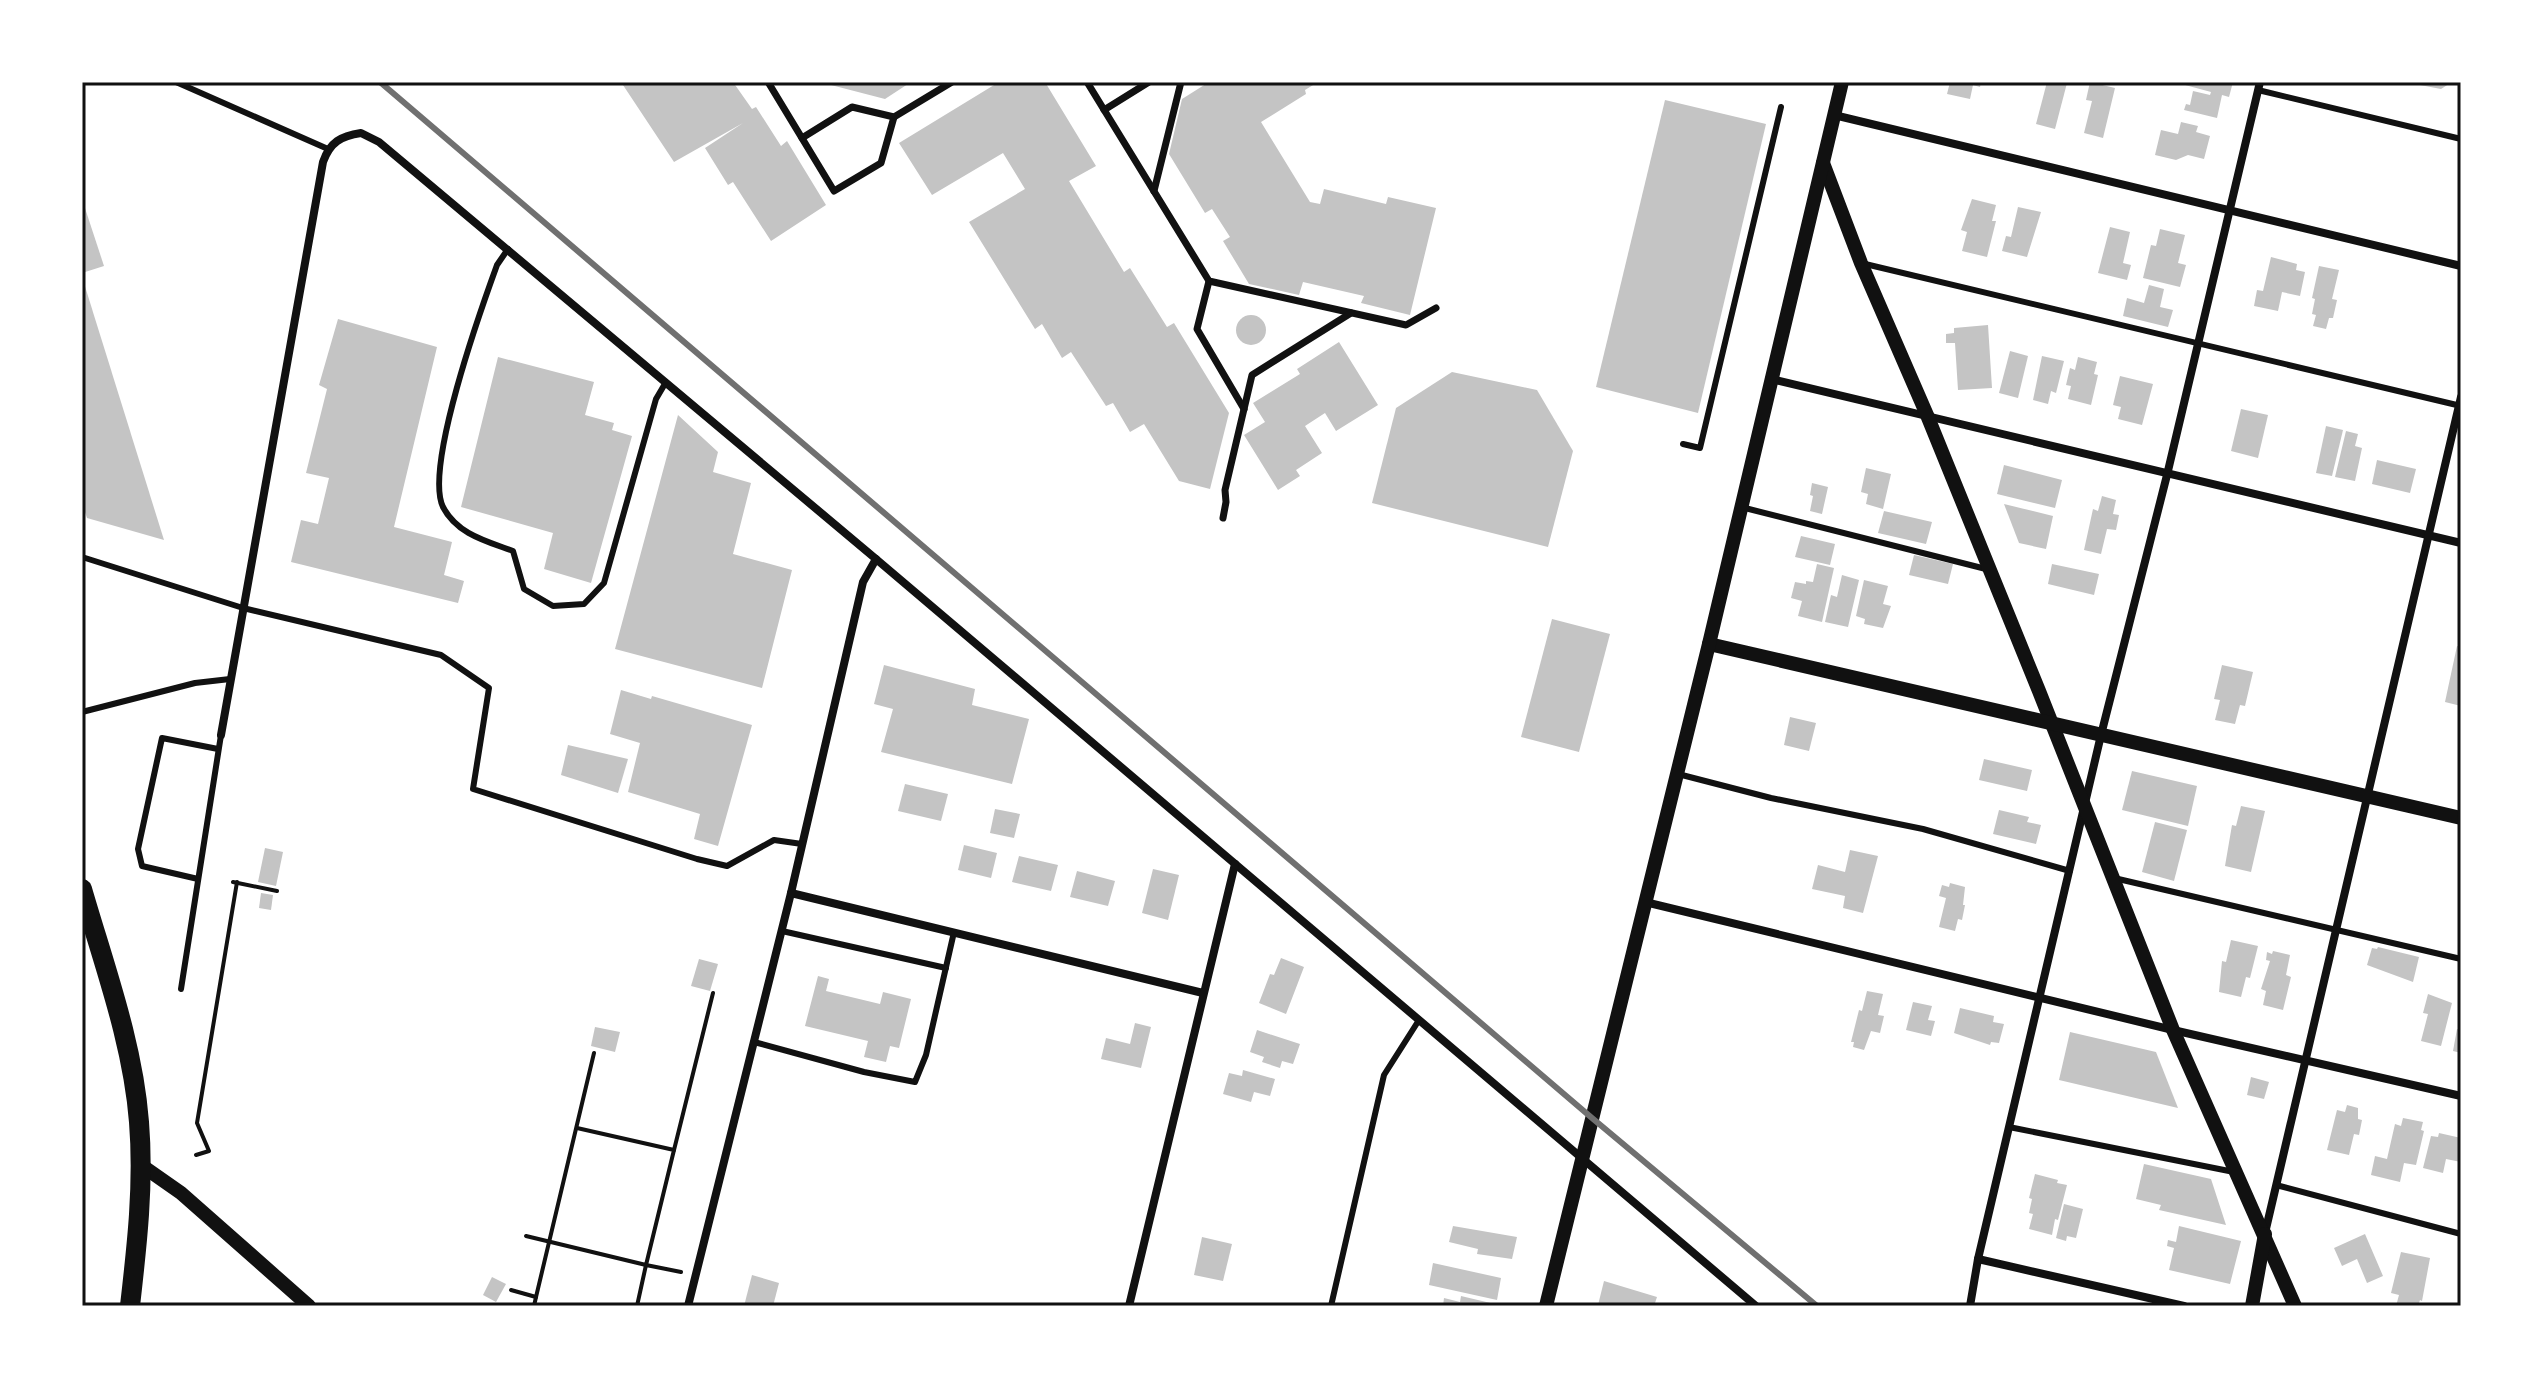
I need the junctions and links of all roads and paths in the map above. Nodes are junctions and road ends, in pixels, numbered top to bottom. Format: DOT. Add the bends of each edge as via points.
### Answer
graph roads {
  1 [pos="176,82"];
  2 [pos="768,82"];
  3 [pos="952,82"];
  4 [pos="1087,82"];
  5 [pos="1149,82"];
  6 [pos="1181,82"];
  7 [pos="1842,82"];
  8 [pos="2259,86"];
  9 [pos="1781,107"];
  10 [pos="1104,110"];
  11 [pos="1834,115"];
  12 [pos="894,117"];
  13 [pos="802,138"];
  14 [pos="2461,139"];
  15 [pos="328,149"];
  16 [pos="1823,163"];
  17 [pos="1154,191"];
  18 [pos="2228,212"];
  19 [pos="508,249"];
  20 [pos="1861,263"];
  21 [pos="2461,266"];
  22 [pos="1209,281"];
  23 [pos="1436,308"];
  24 [pos="1351,313"];
  25 [pos="2198,343"];
  26 [pos="1771,379"];
  27 [pos="666,382"];
  28 [pos="2460,403"];
  29 [pos="1244,409"];
  30 [pos="1927,415"];
  31 [pos="1683,444"];
  32 [pos="2167,475"];
  33 [pos="1741,507"];
  34 [pos="1223,518"];
  35 [pos="2427,535"];
  36 [pos="2461,543"];
  37 [pos="82,557"];
  38 [pos="876,559"];
  39 [pos="1990,570"];
  40 [pos="243,608"];
  41 [pos="1709,644"];
  42 [pos="230,679"];
  43 [pos="82,712"];
  44 [pos="2053,725"];
  45 [pos="221,735"];
  46 [pos="2101,735"];
  47 [pos="218,749"];
  48 [pos="1677,774"];
  49 [pos="2367,795"];
  50 [pos="2085,806"];
  51 [pos="2461,818"];
  52 [pos="802,844"];
  53 [pos="1235,864"];
  54 [pos="2070,871"];
  55 [pos="2114,878"];
  56 [pos="198,879"];
  57 [pos="82,889"];
  58 [pos="277,891"];
  59 [pos="791,893"];
  60 [pos="1645,902"];
  61 [pos="2335,928"];
  62 [pos="782,931"];
  63 [pos="954,932"];
  64 [pos="2461,959"];
  65 [pos="946,968"];
  66 [pos="181,989"];
  67 [pos="713,993"];
  68 [pos="1203,993"];
  69 [pos="2041,997"];
  70 [pos="1419,1020"];
  71 [pos="2173,1030"];
  72 [pos="754,1042"];
  73 [pos="594,1053"];
  74 [pos="2303,1061"];
  75 [pos="2461,1096"];
  76 [pos="2009,1127"];
  77 [pos="577,1128"];
  78 [pos="674,1150"];
  79 [pos="196,1155"];
  80 [pos="1583,1159"];
  81 [pos="141,1165"];
  82 [pos="2238,1172"];
  83 [pos="2276,1185"];
  84 [pos="2265,1233"];
  85 [pos="2461,1234"];
  86 [pos="526,1236"];
  87 [pos="550,1241"];
  88 [pos="1978,1259"];
  89 [pos="646,1265"];
  90 [pos="696,1275"];
  91 [pos="511,1290"];
  92 [pos="536,1297"];
  93 [pos="130,1306"];
  94 [pos="309,1306"];
  95 [pos="534,1306"];
  96 [pos="637,1306"];
  97 [pos="688,1306"];
  98 [pos="1129,1306"];
  99 [pos="1331,1306"];
  100 [pos="1546,1306"];
  101 [pos="1756,1306"];
  102 [pos="1970,1306"];
  103 [pos="2184,1306"];
  104 [pos="2252,1306"];
  105 [pos="2295,1306"];
  1 -- 15 [label="lane"];
  2 -- 13 [label="street"];
  3 -- 12 [label="street"];
  4 -- 10 [label="street"];
  5 -- 10 [label="street"];
  6 -- 17 [label="street"];
  7 -- 11 [label="street"];
  8 -- 14 [label="lane"];
  8 -- 18 [label="street"];
  9 -- 31 [label="lane" via="1700,448"];
  10 -- 17 [label="street"];
  11 -- 16 [label="street"];
  11 -- 18 [label="street"];
  12 -- 13 [label="street" via="852,107"];
  12 -- 13 [label="street" via="881,163 834,191"];
  15 -- 19 [label="street" via="336,140 361,133 379,142"];
  15 -- 40 [label="street"];
  16 -- 20 [label="street"];
  16 -- 26 [label="street"];
  17 -- 22 [label="street"];
  18 -- 21 [label="street"];
  18 -- 25 [label="street"];
  19 -- 27 [label="street"];
  19 -- 27 [label="lane" via="497,265 454,395 439,471 442,506 465,533 513,551 524,589 553,606 584,604 604,583 656,399"];
  20 -- 25 [label="lane"];
  20 -- 30 [label="street"];
  22 -- 24 [label="street"];
  22 -- 29 [label="street" via="1197,329"];
  23 -- 24 [label="street" via="1406,325"];
  24 -- 29 [label="street" via="1252,375"];
  25 -- 28 [label="lane"];
  25 -- 32 [label="street"];
  26 -- 30 [label="street"];
  26 -- 33 [label="street"];
  27 -- 38 [label="street"];
  28 -- 35 [label="street"];
  29 -- 34 [label="street"];
  30 -- 32 [label="street"];
  30 -- 39 [label="street"];
  32 -- 35 [label="street"];
  32 -- 46 [label="street"];
  33 -- 39 [label="lane"];
  33 -- 41 [label="street"];
  35 -- 36 [label="street"];
  35 -- 49 [label="street"];
  37 -- 40 [label="lane"];
  38 -- 52 [label="street" via="863,582"];
  38 -- 53 [label="street"];
  39 -- 44 [label="street"];
  40 -- 42 [label="street"];
  40 -- 52 [label="lane" via="441,655 489,688 473,789 727,866 774,840"];
  41 -- 44 [label="street"];
  41 -- 48 [label="street"];
  42 -- 43 [label="lane"];
  42 -- 45 [label="street"];
  44 -- 46 [label="street"];
  44 -- 50 [label="street"];
  45 -- 47 [label="lane"];
  46 -- 49 [label="street"];
  46 -- 50 [label="street"];
  47 -- 56 [label="lane"];
  47 -- 56 [label="lane" via="162,738 138,849 142,866"];
  48 -- 54 [label="lane" via="1923,829"];
  48 -- 60 [label="street"];
  49 -- 51 [label="street"];
  49 -- 61 [label="street"];
  50 -- 54 [label="street"];
  50 -- 55 [label="street"];
  52 -- 59 [label="street"];
  53 -- 68 [label="street"];
  53 -- 70 [label="street"];
  54 -- 69 [label="street"];
  55 -- 61 [label="lane"];
  55 -- 71 [label="street"];
  56 -- 66 [label="lane"];
  57 -- 81 [label="main road" via="130,1067"];
  58 -- 79 [label="path" via="235,882 197,1123 209,1151"];
  59 -- 62 [label="street"];
  59 -- 63 [label="street"];
  60 -- 69 [label="street"];
  60 -- 80 [label="street"];
  61 -- 64 [label="lane"];
  61 -- 74 [label="street"];
  62 -- 65 [label="lane"];
  62 -- 72 [label="street"];
  63 -- 65 [label="lane"];
  63 -- 68 [label="street"];
  65 -- 72 [label="lane" via="915,1082"];
  67 -- 78 [label="path"];
  68 -- 98 [label="street"];
  69 -- 71 [label="street"];
  69 -- 76 [label="street"];
  70 -- 80 [label="street"];
  70 -- 99 [label="lane" via="1384,1075"];
  71 -- 74 [label="street"];
  71 -- 82 [label="street"];
  72 -- 90 [label="street"];
  73 -- 77 [label="path"];
  74 -- 75 [label="street"];
  74 -- 83 [label="street"];
  76 -- 82 [label="lane"];
  76 -- 88 [label="street"];
  77 -- 78 [label="path"];
  77 -- 87 [label="path"];
  78 -- 89 [label="path"];
  80 -- 100 [label="street"];
  80 -- 101 [label="street"];
  81 -- 93 [label="main road"];
  81 -- 94 [label="street" via="181,1193"];
  82 -- 84 [label="street"];
  83 -- 84 [label="street"];
  83 -- 85 [label="lane"];
  84 -- 104 [label="street"];
  84 -- 105 [label="street"];
  86 -- 87 [label="path"];
  87 -- 89 [label="path"];
  87 -- 92 [label="path"];
  88 -- 102 [label="street"];
  88 -- 103 [label="street"];
  89 -- 90 [label="path"];
  89 -- 96 [label="path"];
  90 -- 97 [label="street"];
  91 -- 92 [label="path"];
  92 -- 95 [label="path"];
}
